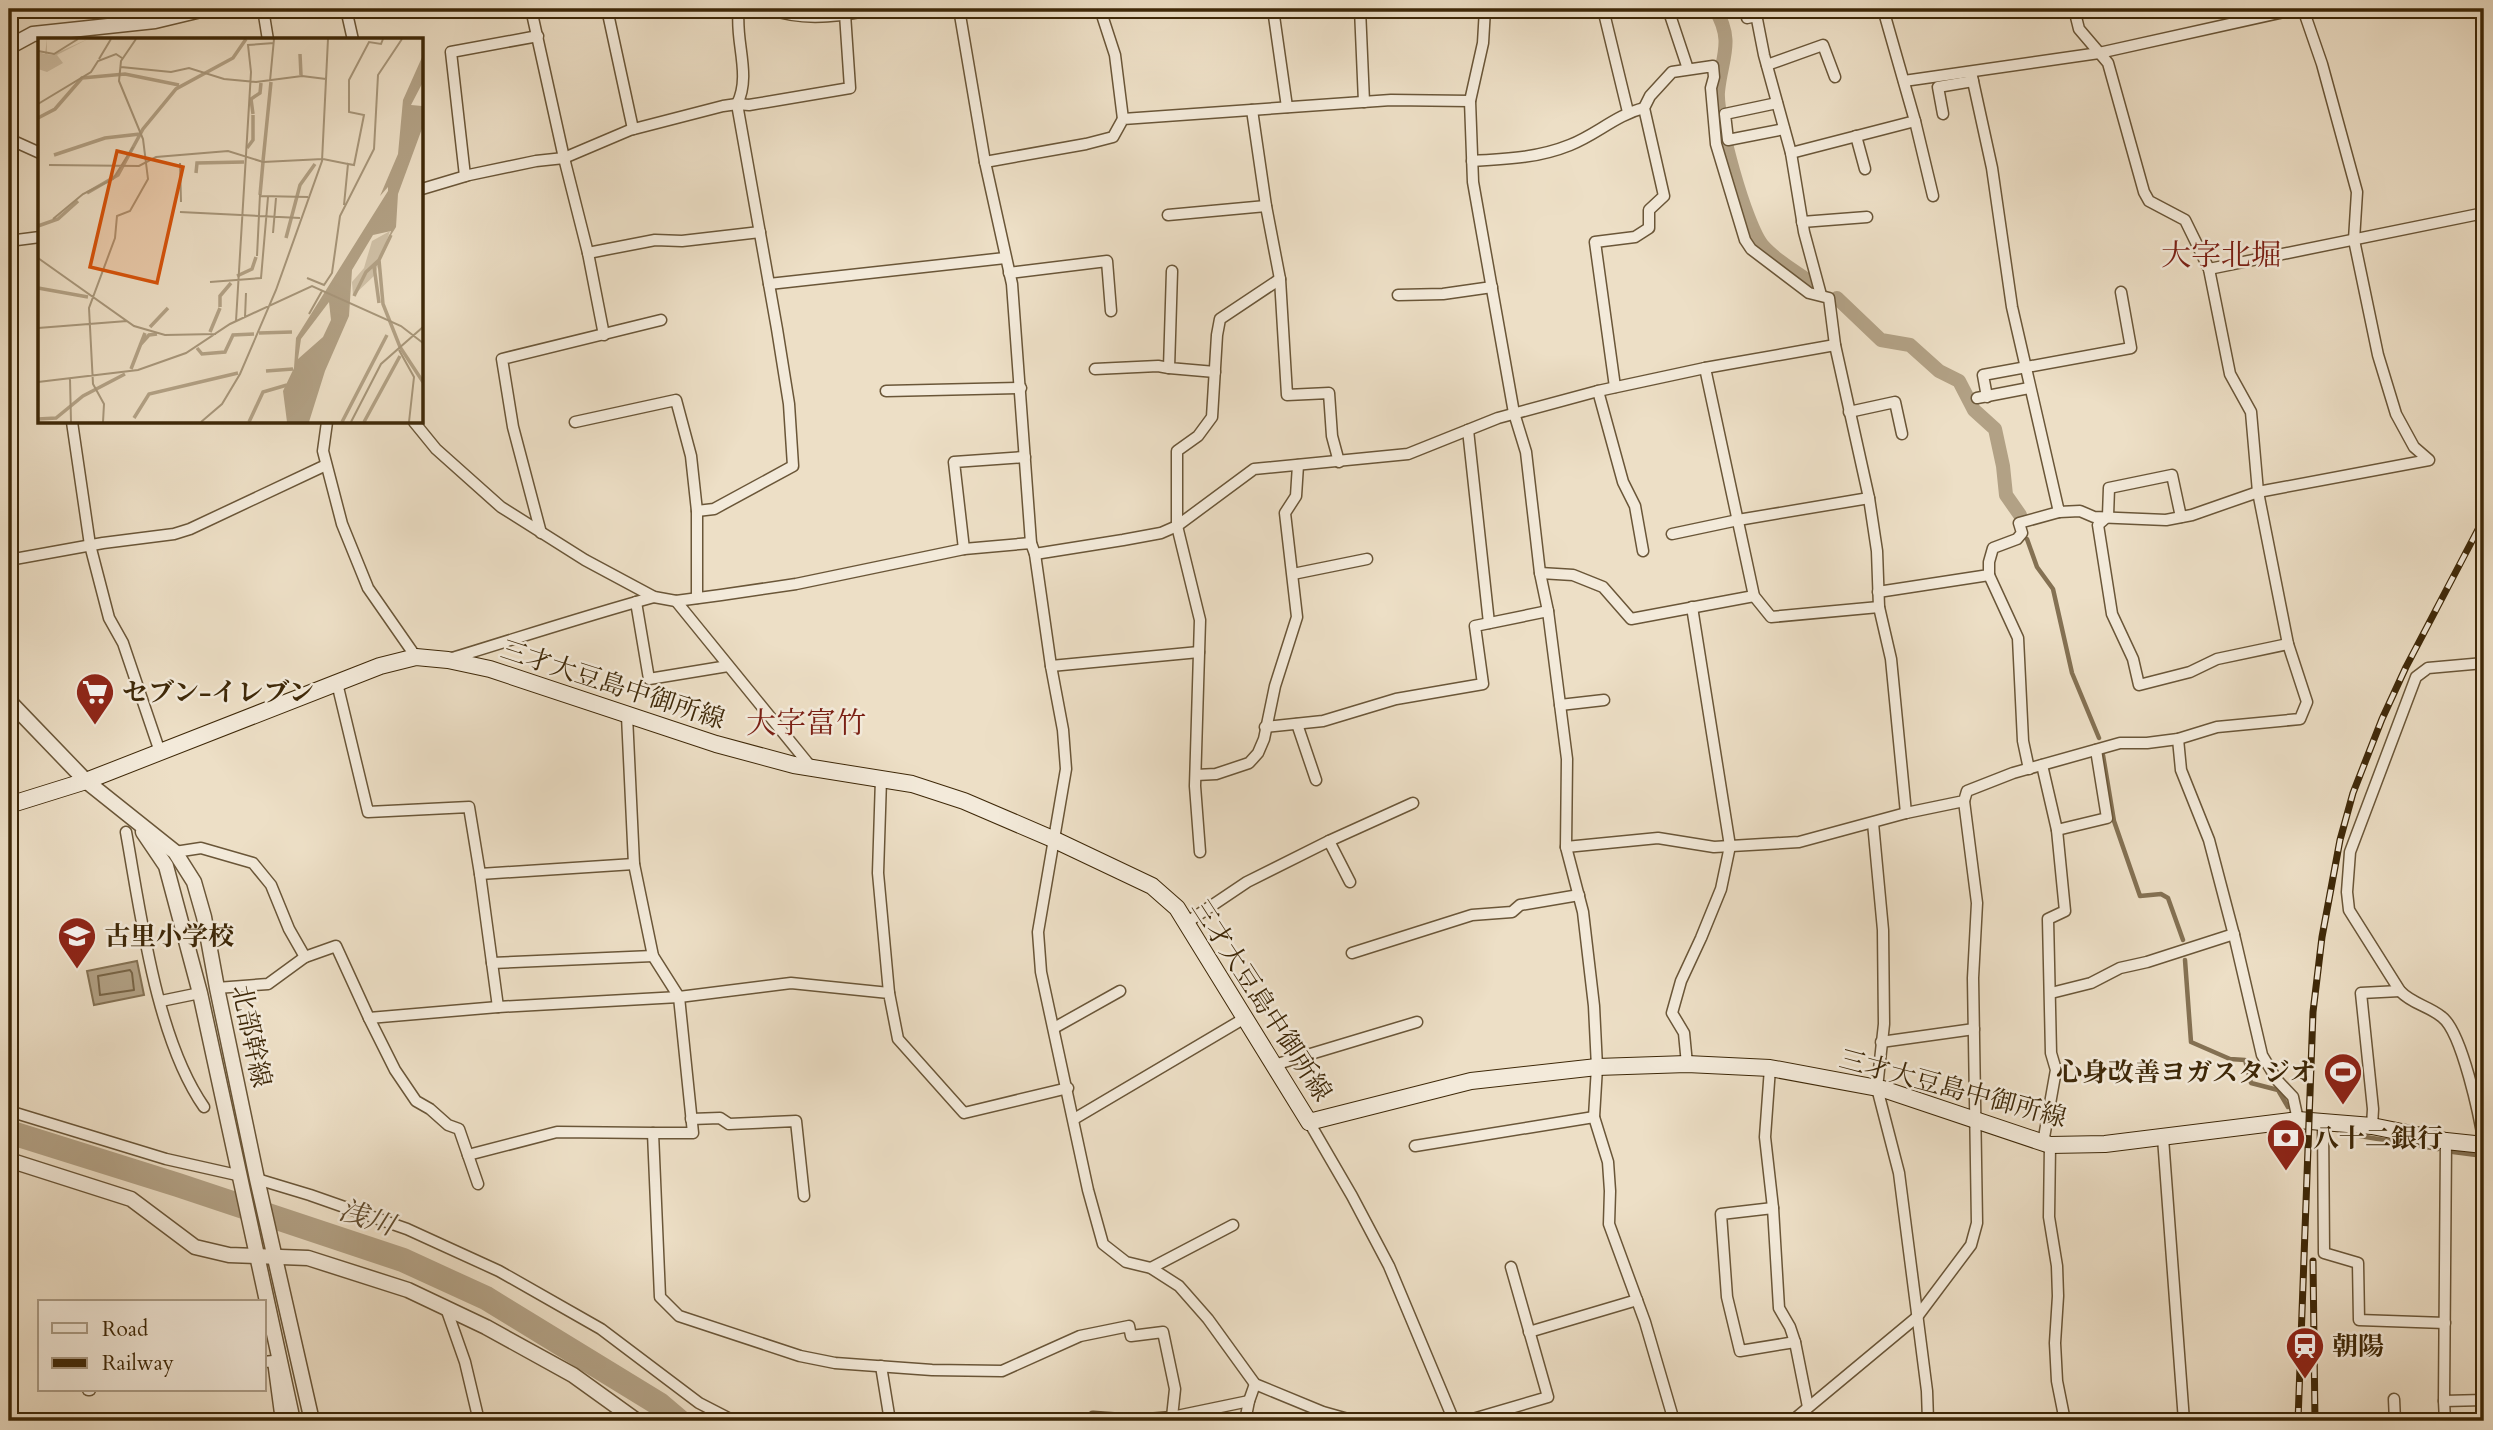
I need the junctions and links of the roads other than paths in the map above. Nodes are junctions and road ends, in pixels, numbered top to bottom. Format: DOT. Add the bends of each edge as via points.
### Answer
graph roads {
  1 [pos="205,9"];
  2 [pos="263,9"];
  3 [pos="346,9"];
  4 [pos="531,9"];
  5 [pos="607,9"];
  6 [pos="739,9"];
  7 [pos="770,9"];
  8 [pos="876,9"];
  9 [pos="959,9"];
  10 [pos="1100,9"];
  11 [pos="1273,9"];
  12 [pos="1360,9"];
  13 [pos="1485,9"];
  14 [pos="1603,9"];
  15 [pos="1668,9"];
  16 [pos="1746,9"];
  17 [pos="1883,9"];
  18 [pos="2074,9"];
  19 [pos="2297,9"];
  20 [pos="2302,9"];
  21 [pos="1756,13"];
  22 [pos="845,14"];
  23 [pos="153,15"];
  24 [pos="538,36"];
  25 [pos="268,38"];
  26 [pos="353,38"];
  27 [pos="9,47"];
  28 [pos="2099,53"];
  29 [pos="1767,65"];
  30 [pos="1688,69"];
  31 [pos="1972,76"];
  32 [pos="1835,77"];
  33 [pos="1904,81"];
  34 [pos="1470,101"];
  35 [pos="1364,102"];
  36 [pos="1777,103"];
  37 [pos="737,104"];
  38 [pos="1287,107"];
  39 [pos="1644,108"];
  40 [pos="1252,110"];
  41 [pos="1628,112"];
  42 [pos="1943,114"];
  43 [pos="1123,119"];
  44 [pos="1916,121"];
  45 [pos="633,129"];
  46 [pos="1784,129"];
  47 [pos="1856,136"];
  48 [pos="9,139"];
  49 [pos="38,152"];
  50 [pos="1791,153"];
  51 [pos="564,158"];
  52 [pos="1472,161"];
  53 [pos="985,162"];
  54 [pos="1866,169"];
  55 [pos="465,176"];
  56 [pos="424,188"];
  57 [pos="1933,196"];
  58 [pos="1266,206"];
  59 [pos="2484,213"];
  60 [pos="1168,215"];
  61 [pos="1867,217"];
  62 [pos="1802,222"];
  63 [pos="760,232"];
  64 [pos="38,237"];
  65 [pos="2354,240"];
  66 [pos="9,241"];
  67 [pos="588,253"];
  68 [pos="1005,258"];
  69 [pos="2208,269"];
  70 [pos="1172,271"];
  71 [pos="1009,273"];
  72 [pos="1280,279"];
  73 [pos="769,284"];
  74 [pos="1492,287"];
  75 [pos="2121,292"];
  76 [pos="1398,295"];
  77 [pos="1821,295"];
  78 [pos="1111,311"];
  79 [pos="662,320"];
  80 [pos="604,335"];
  81 [pos="1835,345"];
  82 [pos="2025,367"];
  83 [pos="1169,368"];
  84 [pos="1095,369"];
  85 [pos="1705,369"];
  86 [pos="1215,372"];
  87 [pos="1615,387"];
  88 [pos="1021,388"];
  89 [pos="2029,388"];
  90 [pos="886,391"];
  91 [pos="1598,391"];
  92 [pos="1849,412"];
  93 [pos="1514,413"];
  94 [pos="575,422"];
  95 [pos="72,424"];
  96 [pos="327,424"];
  97 [pos="416,424"];
  98 [pos="1468,430"];
  99 [pos="1902,434"];
  100 [pos="1025,457"];
  101 [pos="1339,462"];
  102 [pos="326,465"];
  103 [pos="1298,465"];
  104 [pos="2258,492"];
  105 [pos="1869,498"];
  106 [pos="696,511"];
  107 [pos="2059,512"];
  108 [pos="2108,516"];
  109 [pos="2181,517"];
  110 [pos="1738,520"];
  111 [pos="1177,526"];
  112 [pos="541,533"];
  113 [pos="1672,534"];
  114 [pos="90,545"];
  115 [pos="1033,548"];
  116 [pos="964,549"];
  117 [pos="1643,551"];
  118 [pos="1367,559"];
  119 [pos="9,560"];
  120 [pos="1293,573"];
  121 [pos="1540,573"];
  122 [pos="1989,575"];
  123 [pos="1878,592"];
  124 [pos="1754,596"];
  125 [pos="654,597"];
  126 [pos="697,598"];
  127 [pos="676,601"];
  128 [pos="636,602"];
  129 [pos="1692,607"];
  130 [pos="1879,607"];
  131 [pos="1548,611"];
  132 [pos="1489,623"];
  133 [pos="2288,644"];
  134 [pos="1199,652"];
  135 [pos="416,657"];
  136 [pos="448,660"];
  137 [pos="2484,663"];
  138 [pos="728,666"];
  139 [pos="1051,666"];
  140 [pos="337,683"];
  141 [pos="1604,700"];
  142 [pos="9,701"];
  143 [pos="1560,705"];
  144 [pos="627,716"];
  145 [pos="1297,724"];
  146 [pos="1265,727"];
  147 [pos="2178,739"];
  148 [pos="2096,750"];
  149 [pos="160,752"];
  150 [pos="2042,765"];
  151 [pos="811,767"];
  152 [pos="2029,769"];
  153 [pos="1196,775"];
  154 [pos="881,779"];
  155 [pos="1316,780"];
  156 [pos="86,781"];
  157 [pos="1964,801"];
  158 [pos="1413,803"];
  159 [pos="9,805"];
  160 [pos="123,810"];
  161 [pos="1906,813"];
  162 [pos="1873,823"];
  163 [pos="2057,830"];
  164 [pos="126,832"];
  165 [pos="1055,840"];
  166 [pos="1329,841"];
  167 [pos="1730,846"];
  168 [pos="1566,847"];
  169 [pos="175,852"];
  170 [pos="1200,852"];
  171 [pos="634,864"];
  172 [pos="480,874"];
  173 [pos="1350,882"];
  174 [pos="1579,895"];
  175 [pos="1186,923"];
  176 [pos="2234,934"];
  177 [pos="1352,953"];
  178 [pos="653,956"];
  179 [pos="305,957"];
  180 [pos="492,963"];
  181 [pos="217,988"];
  182 [pos="1120,991"];
  183 [pos="2400,991"];
  184 [pos="200,993"];
  185 [pos="889,993"];
  186 [pos="2051,993"];
  187 [pos="679,996"];
  188 [pos="160,1001"];
  189 [pos="498,1007"];
  190 [pos="369,1018"];
  191 [pos="1245,1018"];
  192 [pos="1417,1022"];
  193 [pos="1054,1028"];
  194 [pos="1974,1029"];
  195 [pos="1881,1042"];
  196 [pos="1687,1064"];
  197 [pos="1274,1065"];
  198 [pos="1597,1067"];
  199 [pos="1770,1068"];
  200 [pos="1068,1088"];
  201 [pos="1877,1088"];
  202 [pos="204,1107"];
  203 [pos="9,1111"];
  204 [pos="1594,1117"];
  205 [pos="691,1119"];
  206 [pos="1074,1119"];
  207 [pos="1974,1119"];
  208 [pos="2298,1120"];
  209 [pos="2323,1121"];
  210 [pos="1309,1122"];
  211 [pos="2372,1126"];
  212 [pos="653,1133"];
  213 [pos="2163,1138"];
  214 [pos="2446,1141"];
  215 [pos="2047,1144"];
  216 [pos="2484,1145"];
  217 [pos="1415,1146"];
  218 [pos="468,1155"];
  219 [pos="9,1160"];
  220 [pos="239,1179"];
  221 [pos="257,1179"];
  222 [pos="478,1184"];
  223 [pos="804,1196"];
  224 [pos="1773,1208"];
  225 [pos="1233,1225"];
  226 [pos="257,1257"];
  227 [pos="277,1257"];
  228 [pos="1511,1267"];
  229 [pos="1151,1268"];
  230 [pos="1637,1300"];
  231 [pos="446,1308"];
  232 [pos="1917,1317"];
  233 [pos="2445,1323"];
  234 [pos="1529,1332"];
  235 [pos="1796,1342"];
  236 [pos="266,1362"];
  237 [pos="881,1366"];
  238 [pos="1255,1384"];
  239 [pos="2394,1399"];
  240 [pos="2484,1400"];
  241 [pos="1248,1401"];
  242 [pos="2444,1401"];
  243 [pos="1808,1408"];
  244 [pos="1172,1416"];
  245 [pos="281,1421"];
  246 [pos="293,1421"];
  247 [pos="312,1421"];
  248 [pos="479,1421"];
  249 [pos="637,1421"];
  250 [pos="734,1421"];
  251 [pos="890,1421"];
  252 [pos="1088,1421"];
  253 [pos="1245,1421"];
  254 [pos="1355,1421"];
  255 [pos="1454,1421"];
  256 [pos="1466,1421"];
  257 [pos="1674,1421"];
  258 [pos="1792,1421"];
  259 [pos="1928,1421"];
  260 [pos="2065,1421"];
  261 [pos="2184,1421"];
  262 [pos="2395,1421"];
  263 [pos="2445,1421"];
  1 -- 23 [label="street"];
  2 -- 25 [label="street"];
  3 -- 26 [label="street"];
  4 -- 24 [label="street"];
  5 -- 45 [label="street"];
  6 -- 37 [label="street" via="742,94"];
  7 -- 22 [label="street" via="810,17"];
  8 -- 22 [label="street"];
  9 -- 53 [label="street"];
  10 -- 43 [label="street" via="1115,55"];
  11 -- 38 [label="street"];
  12 -- 35 [label="street"];
  13 -- 34 [label="street"];
  14 -- 41 [label="street"];
  15 -- 30 [label="street"];
  16 -- 21 [label="street" via="1747,18"];
  17 -- 33 [label="street"];
  18 -- 28 [label="street" via="2079,29"];
  19 -- 28 [label="street"];
  20 -- 65 [label="street" via="2357,192"];
  21 -- 29 [label="street"];
  22 -- 37 [label="street" via="850,89"];
  23 -- 27 [label="street" via="33,34"];
  24 -- 51 [label="street"];
  24 -- 55 [label="street" via="451,52"];
  28 -- 31 [label="street"];
  28 -- 69 [label="street" via="2109,63 2144,192 2149,201 2185,220"];
  29 -- 32 [label="street" via="1824,45"];
  29 -- 36 [label="street"];
  30 -- 39 [label="street" via="1672,72"];
  30 -- 77 [label="street" via="1713,66 1716,144 1745,240 1809,293"];
  31 -- 33 [label="street"];
  31 -- 42 [label="street" via="1938,87"];
  31 -- 82 [label="street"];
  33 -- 44 [label="street"];
  34 -- 35 [label="street"];
  34 -- 52 [label="street"];
  35 -- 38 [label="street"];
  36 -- 46 [label="street"];
  36 -- 46 [label="street" via="1725,114 1728,141"];
  37 -- 45 [label="street"];
  37 -- 63 [label="street"];
  38 -- 40 [label="street"];
  39 -- 41 [label="street"];
  39 -- 87 [label="street" via="1664,196 1649,209 1648,228 1642,233 1595,242"];
  40 -- 43 [label="street"];
  40 -- 58 [label="street"];
  41 -- 52 [label="street" via="1571,145 1524,159"];
  43 -- 53 [label="street" via="1113,137"];
  44 -- 47 [label="street"];
  44 -- 57 [label="street"];
  45 -- 51 [label="street"];
  46 -- 50 [label="street"];
  47 -- 50 [label="street"];
  47 -- 54 [label="street"];
  48 -- 49 [label="street"];
  50 -- 62 [label="street"];
  51 -- 55 [label="street"];
  51 -- 67 [label="street"];
  52 -- 74 [label="street"];
  53 -- 68 [label="street"];
  55 -- 56 [label="street"];
  58 -- 60 [label="street"];
  58 -- 72 [label="street"];
  59 -- 65 [label="street"];
  61 -- 62 [label="street"];
  62 -- 77 [label="street"];
  63 -- 67 [label="street" via="655,240"];
  63 -- 73 [label="street"];
  64 -- 66 [label="street"];
  65 -- 69 [label="street"];
  65 -- 104 [label="street" via="2378,355 2396,414 2413,447 2429,460"];
  67 -- 80 [label="street"];
  68 -- 71 [label="street"];
  68 -- 73 [label="street"];
  69 -- 104 [label="street" via="2230,374 2251,412"];
  70 -- 83 [label="street"];
  71 -- 78 [label="street" via="1107,261"];
  71 -- 88 [label="street"];
  72 -- 86 [label="street" via="1220,319"];
  72 -- 101 [label="street" via="1287,395 1329,393"];
  73 -- 106 [label="street" via="789,404 793,466 714,509"];
  74 -- 76 [label="street"];
  74 -- 93 [label="street"];
  75 -- 82 [label="street" via="2131,348"];
  77 -- 81 [label="street" via="1829,298"];
  79 -- 80 [label="street"];
  80 -- 112 [label="street" via="502,359 517,447"];
  81 -- 85 [label="street"];
  81 -- 92 [label="street"];
  82 -- 89 [label="street"];
  82 -- 89 [label="street" via="1983,375 1982,397"];
  83 -- 84 [label="street"];
  83 -- 86 [label="street"];
  85 -- 87 [label="street"];
  85 -- 110 [label="street"];
  86 -- 111 [label="street" via="1212,417 1198,436 1177,451"];
  87 -- 91 [label="street"];
  88 -- 90 [label="street"];
  88 -- 100 [label="street"];
  89 -- 107 [label="street"];
  91 -- 93 [label="street"];
  91 -- 117 [label="street" via="1623,482 1635,506"];
  92 -- 99 [label="street" via="1895,402"];
  92 -- 105 [label="street"];
  93 -- 98 [label="street"];
  93 -- 121 [label="street" via="1526,452"];
  94 -- 106 [label="street" via="676,400 691,456"];
  95 -- 114 [label="street"];
  96 -- 102 [label="street"];
  97 -- 112 [label="street" via="466,477"];
  98 -- 101 [label="street" via="1408,454"];
  98 -- 132 [label="street"];
  100 -- 115 [label="street"];
  100 -- 116 [label="street" via="954,462"];
  101 -- 103 [label="street"];
  102 -- 114 [label="street" via="190,529"];
  102 -- 135 [label="street" via="342,524 368,587"];
  103 -- 111 [label="street" via="1254,469"];
  103 -- 120 [label="street" via="1296,496 1285,513"];
  104 -- 109 [label="street"];
  104 -- 133 [label="street"];
  105 -- 110 [label="street"];
  105 -- 123 [label="street"];
  106 -- 126 [label="street"];
  107 -- 108 [label="street" via="2080,510 2094,517"];
  107 -- 122 [label="street" via="2019,523 2022,533 2017,539 1993,548"];
  108 -- 109 [label="street"];
  108 -- 109 [label="street" via="2109,488 2172,475"];
  108 -- 133 [label="street" via="2098,525 2112,614 2133,659 2139,685 2190,672 2217,659"];
  110 -- 113 [label="street"];
  110 -- 124 [label="street"];
  111 -- 115 [label="street" via="1123,540"];
  111 -- 134 [label="street" via="1200,620"];
  112 -- 125 [label="street"];
  114 -- 119 [label="street"];
  114 -- 149 [label="street" via="109,618 123,643"];
  115 -- 116 [label="street"];
  115 -- 139 [label="street"];
  116 -- 126 [label="street" via="796,584"];
  118 -- 120 [label="street"];
  120 -- 146 [label="street" via="1297,617"];
  121 -- 129 [label="street" via="1573,575 1603,587 1632,619"];
  121 -- 131 [label="street"];
  122 -- 123 [label="street"];
  122 -- 152 [label="street" via="2018,638 2023,741"];
  123 -- 130 [label="street"];
  124 -- 129 [label="street"];
  124 -- 130 [label="street" via="1771,617"];
  125 -- 127 [label="street"];
  125 -- 128 [label="street"];
  126 -- 127 [label="street"];
  127 -- 138 [label="street"];
  128 -- 136 [label="street"];
  128 -- 138 [label="street" via="649,679"];
  129 -- 167 [label="street"];
  130 -- 161 [label="street" via="1891,659"];
  131 -- 132 [label="street"];
  131 -- 143 [label="street"];
  132 -- 145 [label="street" via="1475,626 1483,684 1396,699 1338,718"];
  133 -- 147 [label="street" via="2307,702 2300,719 2217,727"];
  134 -- 139 [label="street"];
  134 -- 153 [label="street"];
  135 -- 136 [label="main road, 三才大豆島中御所線"];
  135 -- 140 [label="main road, 三才大豆島中御所線"];
  136 -- 144 [label="main road, 三才大豆島中御所線" via="490,669"];
  137 -- 183 [label="street" via="2428,668 2416,677 2350,852 2349,910"];
  138 -- 151 [label="street"];
  139 -- 165 [label="street" via="1066,769"];
  140 -- 149 [label="main road, 三才大豆島中御所線"];
  140 -- 172 [label="street" via="368,812 470,807"];
  141 -- 143 [label="street"];
  142 -- 156 [label="street"];
  143 -- 168 [label="street" via="1567,759"];
  144 -- 151 [label="main road, 三才大豆島中御所線"];
  144 -- 171 [label="street"];
  145 -- 146 [label="street"];
  145 -- 155 [label="street"];
  146 -- 153 [label="street" via="1258,753 1250,763"];
  147 -- 148 [label="street" via="2120,743"];
  147 -- 176 [label="street" via="2181,770 2209,840"];
  148 -- 150 [label="street"];
  148 -- 163 [label="street" via="2107,818"];
  149 -- 156 [label="main road, 三才大豆島中御所線"];
  150 -- 152 [label="street"];
  150 -- 163 [label="street"];
  151 -- 154 [label="main road, 三才大豆島中御所線"];
  152 -- 157 [label="street" via="1967,791"];
  153 -- 170 [label="street"];
  154 -- 165 [label="main road, 三才大豆島中御所線" via="964,801"];
  154 -- 185 [label="street" via="878,873"];
  156 -- 159 [label="main road, 三才大豆島中御所線"];
  156 -- 160 [label="street"];
  157 -- 161 [label="street"];
  157 -- 194 [label="street" via="1977,904"];
  158 -- 166 [label="street"];
  160 -- 169 [label="street, 北部幹線"];
  160 -- 184 [label="street, 北部幹線" via="166,866"];
  161 -- 162 [label="street"];
  162 -- 167 [label="street" via="1799,842"];
  162 -- 195 [label="street" via="1882,914"];
  163 -- 186 [label="street" via="2065,911 2048,919"];
  164 -- 188 [label="street"];
  165 -- 175 [label="main road, 三才大豆島中御所線" via="1152,886 1177,908"];
  165 -- 193 [label="street" via="1038,932 1041,972"];
  166 -- 173 [label="street"];
  166 -- 175 [label="street" via="1247,882"];
  167 -- 168 [label="street" via="1658,838"];
  167 -- 196 [label="street" via="1721,889 1672,1013 1684,1032"];
  168 -- 174 [label="street"];
  169 -- 179 [label="street" via="201,848 253,863 271,885"];
  169 -- 181 [label="street, 北部幹線" via="200,898"];
  171 -- 172 [label="street"];
  171 -- 178 [label="street"];
  172 -- 180 [label="street"];
  174 -- 177 [label="street" via="1520,905 1512,912 1472,915"];
  174 -- 198 [label="street"];
  175 -- 191 [label="main road, 三才大豆島中御所線"];
  176 -- 186 [label="street"];
  176 -- 208 [label="street" via="2262,1055 2293,1097"];
  178 -- 180 [label="street"];
  178 -- 187 [label="street"];
  179 -- 181 [label="street" via="268,984"];
  179 -- 190 [label="street" via="336,946"];
  180 -- 189 [label="street"];
  181 -- 221 [label="street, 北部幹線"];
  182 -- 193 [label="street"];
  183 -- 211 [label="street" via="2361,993"];
  183 -- 216 [label="street" via="2452,1028 2479,1108"];
  184 -- 188 [label="street"];
  184 -- 220 [label="street, 北部幹線"];
  185 -- 187 [label="street" via="791,983"];
  185 -- 200 [label="street" via="898,1039 964,1113"];
  186 -- 215 [label="street" via="2051,1053 2056,1070"];
  187 -- 189 [label="street"];
  187 -- 205 [label="street"];
  188 -- 202 [label="street" via="175,1049"];
  189 -- 190 [label="street"];
  190 -- 218 [label="street" via="416,1101 459,1129"];
  191 -- 197 [label="main road, 三才大豆島中御所線"];
  191 -- 206 [label="street"];
  192 -- 197 [label="street"];
  193 -- 200 [label="street"];
  194 -- 195 [label="street"];
  194 -- 207 [label="street"];
  195 -- 201 [label="street"];
  196 -- 198 [label="main road, 三才大豆島中御所線"];
  196 -- 199 [label="main road, 三才大豆島中御所線"];
  197 -- 210 [label="main road, 三才大豆島中御所線"];
  198 -- 204 [label="street"];
  198 -- 210 [label="main road, 三才大豆島中御所線" via="1471,1081"];
  199 -- 201 [label="main road, 三才大豆島中御所線"];
  199 -- 224 [label="street" via="1765,1137"];
  200 -- 206 [label="street"];
  201 -- 207 [label="main road, 三才大豆島中御所線"];
  201 -- 232 [label="street" via="1899,1173"];
  203 -- 220 [label="street"];
  204 -- 217 [label="street"];
  204 -- 230 [label="street" via="1608,1162 1609,1224"];
  205 -- 212 [label="street" via="693,1133"];
  205 -- 223 [label="street" via="720,1118 729,1124 796,1121"];
  206 -- 229 [label="street" via="1103,1244 1126,1262"];
  207 -- 215 [label="main road, 三才大豆島中御所線"];
  207 -- 232 [label="street" via="1976,1223 1971,1245"];
  208 -- 209 [label="main road, 三才大豆島中御所線"];
  208 -- 213 [label="main road, 三才大豆島中御所線"];
  209 -- 211 [label="main road, 三才大豆島中御所線"];
  209 -- 233 [label="street" via="2324,1253 2358,1263 2359,1320"];
  210 -- 255 [label="street" via="1389,1266"];
  211 -- 214 [label="main road, 三才大豆島中御所線"];
  212 -- 218 [label="street" via="558,1132"];
  212 -- 237 [label="street" via="660,1297 680,1316 762,1344 835,1363"];
  213 -- 215 [label="main road, 三才大豆島中御所線"];
  213 -- 261 [label="street"];
  214 -- 216 [label="main road, 三才大豆島中御所線"];
  214 -- 233 [label="street"];
  215 -- 260 [label="street" via="2049,1217 2059,1296 2057,1381"];
  218 -- 222 [label="street"];
  219 -- 226 [label="street" via="131,1199 195,1247"];
  220 -- 226 [label="street, 北部幹線"];
  221 -- 227 [label="street, 北部幹線"];
  221 -- 250 [label="street" via="407,1229 499,1271 601,1329 699,1403"];
  224 -- 235 [label="street" via="1779,1308"];
  224 -- 235 [label="street" via="1721,1214 1727,1297 1740,1351"];
  225 -- 229 [label="street"];
  226 -- 227 [label="street"];
  226 -- 246 [label="street"];
  227 -- 231 [label="street" via="334,1264"];
  227 -- 247 [label="street"];
  228 -- 234 [label="street"];
  229 -- 238 [label="street" via="1179,1286"];
  230 -- 234 [label="street"];
  230 -- 257 [label="street"];
  231 -- 248 [label="street"];
  231 -- 249 [label="street" via="573,1375"];
  232 -- 243 [label="street"];
  232 -- 259 [label="street"];
  233 -- 242 [label="street"];
  234 -- 256 [label="street" via="1548,1397"];
  235 -- 243 [label="street"];
  236 -- 245 [label="street" via="273,1361"];
  237 -- 244 [label="street" via="1002,1371 1070,1339 1129,1326 1131,1336 1163,1332 1175,1389"];
  237 -- 251 [label="street"];
  238 -- 241 [label="street"];
  238 -- 254 [label="street"];
  239 -- 262 [label="street"];
  240 -- 242 [label="street"];
  241 -- 244 [label="street"];
  241 -- 253 [label="street"];
  242 -- 263 [label="street"];
  243 -- 258 [label="street"];
  244 -- 252 [label="street" via="1135,1420 1093,1417"];
}
